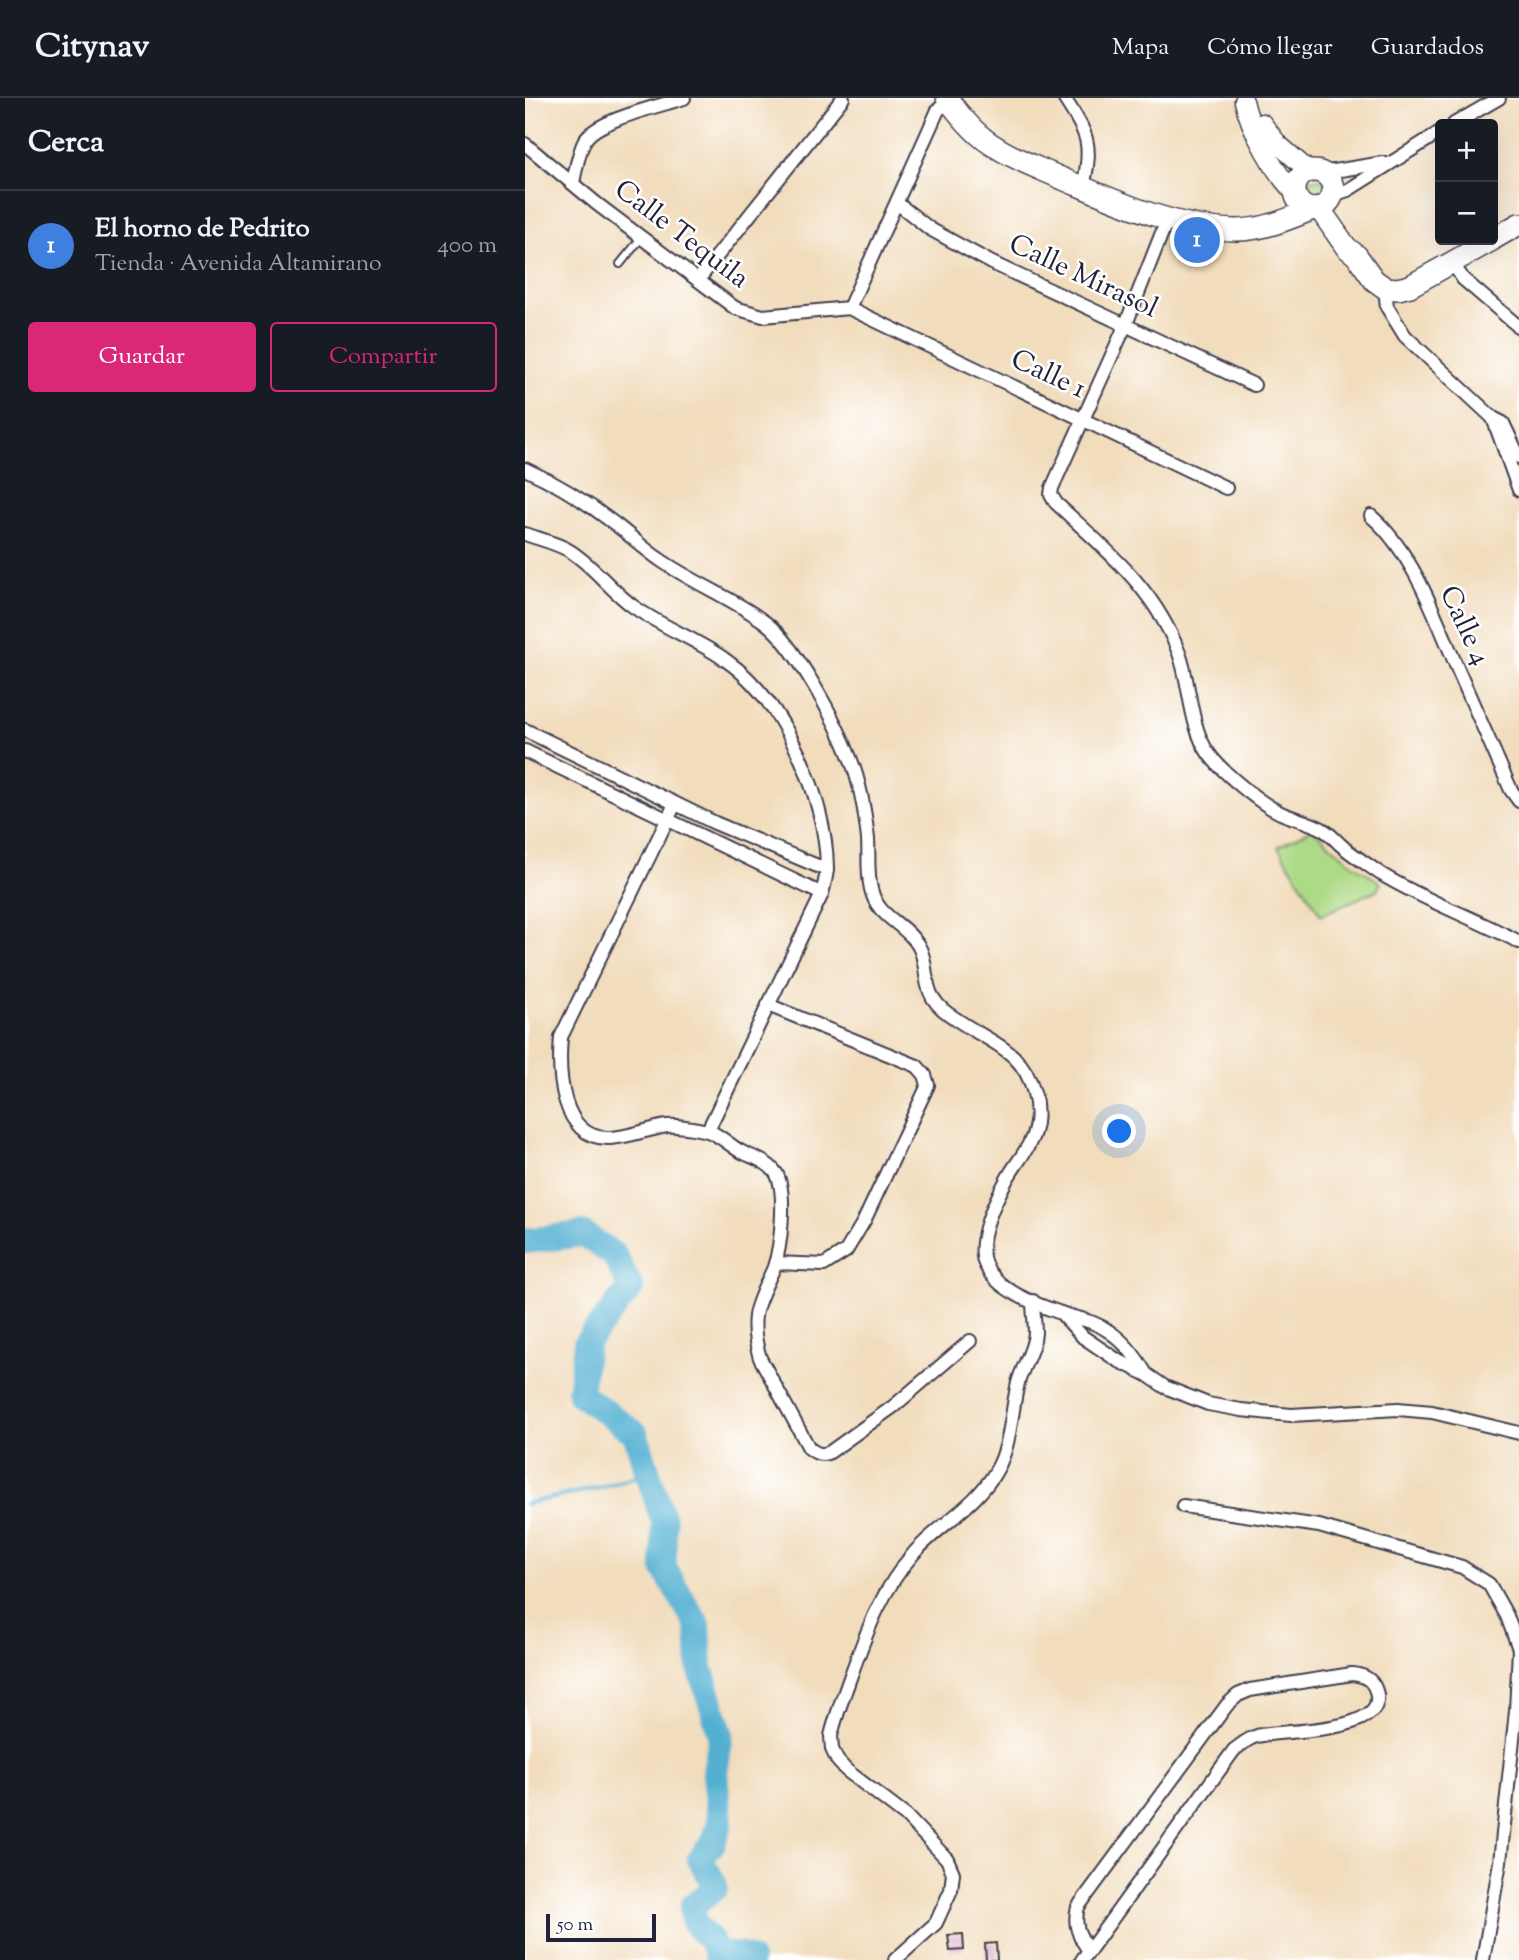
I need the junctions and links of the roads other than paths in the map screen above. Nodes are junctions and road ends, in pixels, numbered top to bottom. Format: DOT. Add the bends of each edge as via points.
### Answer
graph roads {
  1 [pos="684,98"];
  2 [pos="843,98"];
  3 [pos="1064,98"];
  4 [pos="1499,98"];
  5 [pos="948,99"];
  6 [pos="1243,100"];
  7 [pos="1463,119"];
  8 [pos="1435,135"];
  9 [pos="525,144"];
  10 [pos="1390,162"];
  11 [pos="1316,172"];
  12 [pos="573,183"];
  13 [pos="1083,187"];
  14 [pos="1319,199"];
  15 [pos="897,203"];
  16 [pos="1167,220"];
  17 [pos="1519,224"];
  18 [pos="1498,236"];
  19 [pos="642,237"];
  20 [pos="1482,245"];
  21 [pos="1453,262"];
  22 [pos="620,264"];
  23 [pos="698,280"];
  24 [pos="1385,288"];
  25 [pos="849,308"];
  26 [pos="1126,324"];
  27 [pos="1519,327"];
  28 [pos="1254,385"];
  29 [pos="1493,418"];
  30 [pos="1084,419"];
  31 [pos="1519,457"];
  32 [pos="525,469"];
  33 [pos="1226,488"];
  34 [pos="1519,489"];
  35 [pos="1371,516"];
  36 [pos="525,534"];
  37 [pos="525,730"];
  38 [pos="525,751"];
  39 [pos="1519,801"];
  40 [pos="675,804"];
  41 [pos="666,819"];
  42 [pos="827,870"];
  43 [pos="822,894"];
  44 [pos="1519,942"];
  45 [pos="768,1005"];
  46 [pos="708,1130"];
  47 [pos="776,1263"];
  48 [pos="1033,1301"];
  49 [pos="1061,1313"];
  50 [pos="970,1341"];
  51 [pos="1146,1374"];
  52 [pos="1519,1433"];
  53 [pos="1183,1506"];
  54 [pos="1085,1956"];
  55 [pos="895,1960"];
  56 [pos="1483,1960"];
  1 -- 12 [label="street" via="601,126 586,138"];
  2 -- 23 [label="street"];
  3 -- 13 [label="street" via="1088,140"];
  4 -- 7 [label="street"];
  5 -- 13 [label="main road" via="995,147"];
  5 -- 15 [label="street" via="938,110"];
  6 -- 11 [label="main road" via="1277,144"];
  6 -- 14 [label="main road" via="1247,117 1285,184"];
  8 -- 10 [label="street"];
  9 -- 12 [label="street"];
  10 -- 11 [label="street"];
  10 -- 14 [label="street" via="1348,190"];
  11 -- 14 [label="main road" via="1331,182"];
  11 -- 14 [label="main road" via="1300,177 1295,187"];
  12 -- 19 [label="street, Calle Tequila"];
  13 -- 16 [label="main road"];
  14 -- 16 [label="main road" via="1263,228 1237,230"];
  14 -- 24 [label="main road" via="1346,247"];
  15 -- 25 [label="street"];
  15 -- 26 [label="street, Calle Mirasol" via="930,229 992,262"];
  16 -- 26 [label="street"];
  17 -- 18 [label="main road"];
  19 -- 22 [label="lane"];
  19 -- 23 [label="street, Calle Tequila"];
  20 -- 21 [label="main road"];
  21 -- 24 [label="main road" via="1410,286"];
  21 -- 27 [label="street" via="1463,279"];
  23 -- 25 [label="street, Calle Tequila" via="735,308 763,316"];
  24 -- 29 [label="street" via="1387,307 1405,336"];
  25 -- 30 [label="street, Calle 1"];
  26 -- 28 [label="street, Calle Mirasol"];
  26 -- 30 [label="street"];
  29 -- 31 [label="street" via="1503,423"];
  29 -- 34 [label="street"];
  30 -- 33 [label="street, Calle 1"];
  30 -- 44 [label="street" via="1051,495 1128,571 1167,622 1199,738 1209,754 1281,814 1324,829 1382,874"];
  32 -- 48 [label="street" via="614,523 656,558 768,624 790,647 851,759 862,794 875,903 919,946 931,997 941,1009 1015,1056 1027,1071 1037,1120 1031,1140 1006,1180 981,1251 990,1274"];
  35 -- 39 [label="street, Calle 4" via="1409,565"];
  36 -- 42 [label="street" via="569,551 635,608 746,677 793,744 809,779"];
  37 -- 40 [label="street"];
  38 -- 41 [label="street"];
  40 -- 41 [label="street"];
  40 -- 42 [label="street"];
  41 -- 43 [label="street"];
  41 -- 46 [label="street" via="561,1037 561,1081 571,1116 593,1135 609,1139 669,1126"];
  42 -- 43 [label="street"];
  43 -- 45 [label="street"];
  45 -- 46 [label="street"];
  45 -- 47 [label="street" via="917,1066 928,1085 865,1222 846,1251 824,1265"];
  46 -- 47 [label="street" via="770,1165 778,1178 783,1200"];
  47 -- 50 [label="street" via="755,1314 755,1343 809,1448 816,1453 824,1455 852,1437"];
  48 -- 49 [label="street"];
  48 -- 55 [label="street" via="1035,1333 998,1469 971,1503 915,1552 883,1595 831,1736 837,1760 905,1816 947,1859 953,1873 945,1908 936,1923"];
  49 -- 51 [label="street" via="1083,1337"];
  49 -- 51 [label="street" via="1112,1332"];
  51 -- 52 [label="street" via="1185,1397 1241,1410 1291,1415 1398,1409"];
  53 -- 56 [label="street" via="1318,1525 1462,1567 1489,1584 1519,1649 1500,1861"];
  54 -- 54 [label="street" via="1234,1750 1257,1736 1356,1723 1373,1711 1376,1703 1371,1681 1352,1674 1250,1690 1227,1705 1078,1907 1074,1919"];
}
